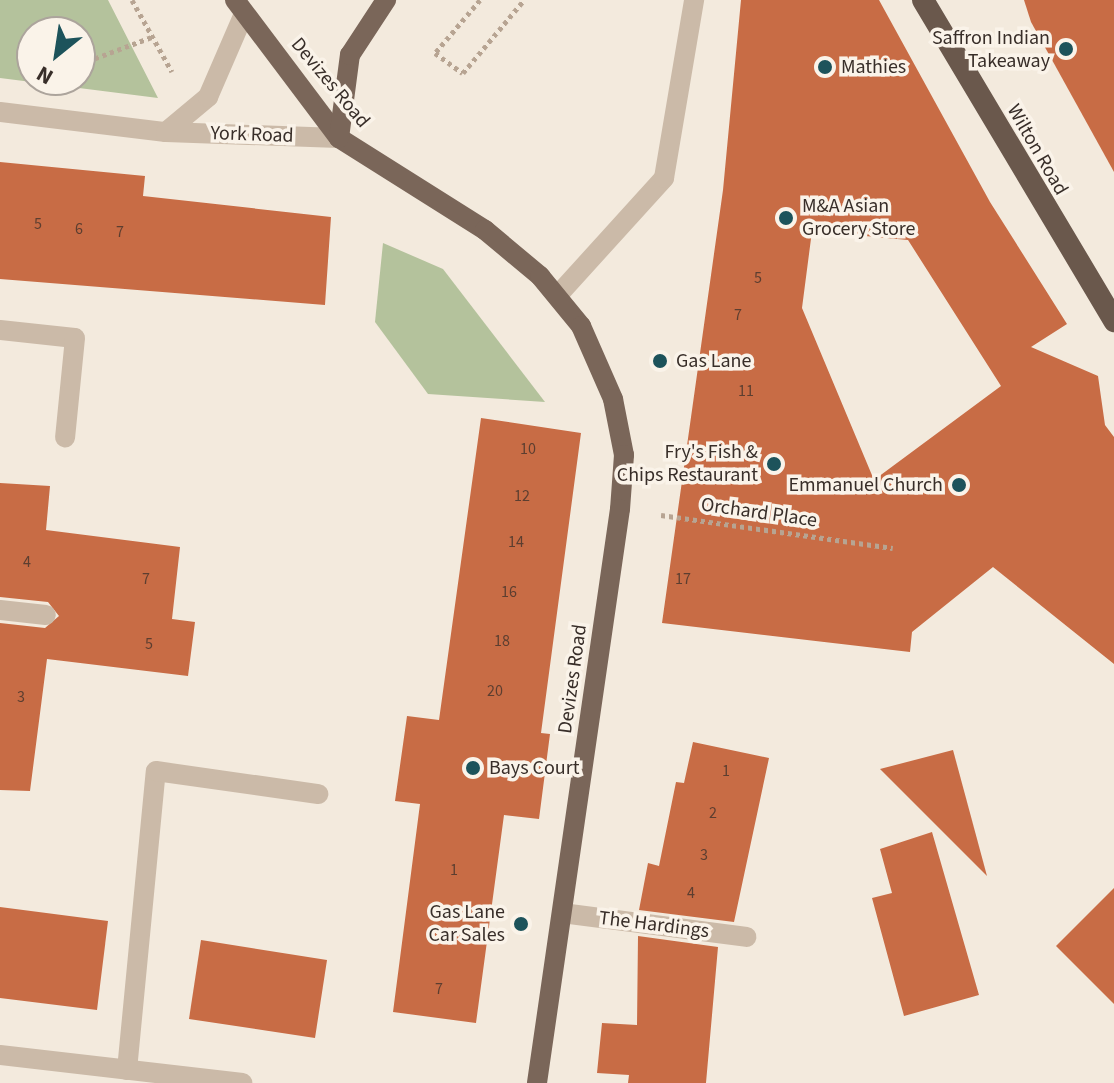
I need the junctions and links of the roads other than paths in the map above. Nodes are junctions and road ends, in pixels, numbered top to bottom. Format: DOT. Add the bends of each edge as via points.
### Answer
graph roads {
  1 [pos="386,0"];
  2 [pos="694,0"];
  3 [pos="923,0"];
  4 [pos="239,8"];
  5 [pos="0,112"];
  6 [pos="166,132"];
  7 [pos="339,138"];
  8 [pos="558,295"];
  9 [pos="1114,321"];
  10 [pos="0,330"];
  11 [pos="65,438"];
  12 [pos="0,610"];
  13 [pos="46,615"];
  14 [pos="318,794"];
  15 [pos="562,913"];
  16 [pos="746,937"];
  17 [pos="0,1055"];
  18 [pos="127,1070"];
  19 [pos="242,1083"];
  20 [pos="537,1083"];
  1 -- 7 [label="main road" via="350,55"];
  2 -- 8 [label="street" via="664,178"];
  3 -- 9 [label="highway, Wilton Road"];
  4 -- 6 [label="street, York Road" via="208,97"];
  4 -- 7 [label="main road, Devizes Road"];
  5 -- 6 [label="street, York Road"];
  6 -- 7 [label="street, York Road"];
  7 -- 8 [label="main road, Devizes Road" via="485,230"];
  8 -- 15 [label="main road, Devizes Road" via="581,326 613,399 624,455"];
  10 -- 11 [label="street" via="75,338"];
  12 -- 13 [label="street"];
  14 -- 18 [label="street" via="156,771"];
  15 -- 16 [label="street, The Hardings"];
  15 -- 20 [label="main road, Devizes Road"];
  17 -- 18 [label="street"];
  18 -- 19 [label="street"];
}
